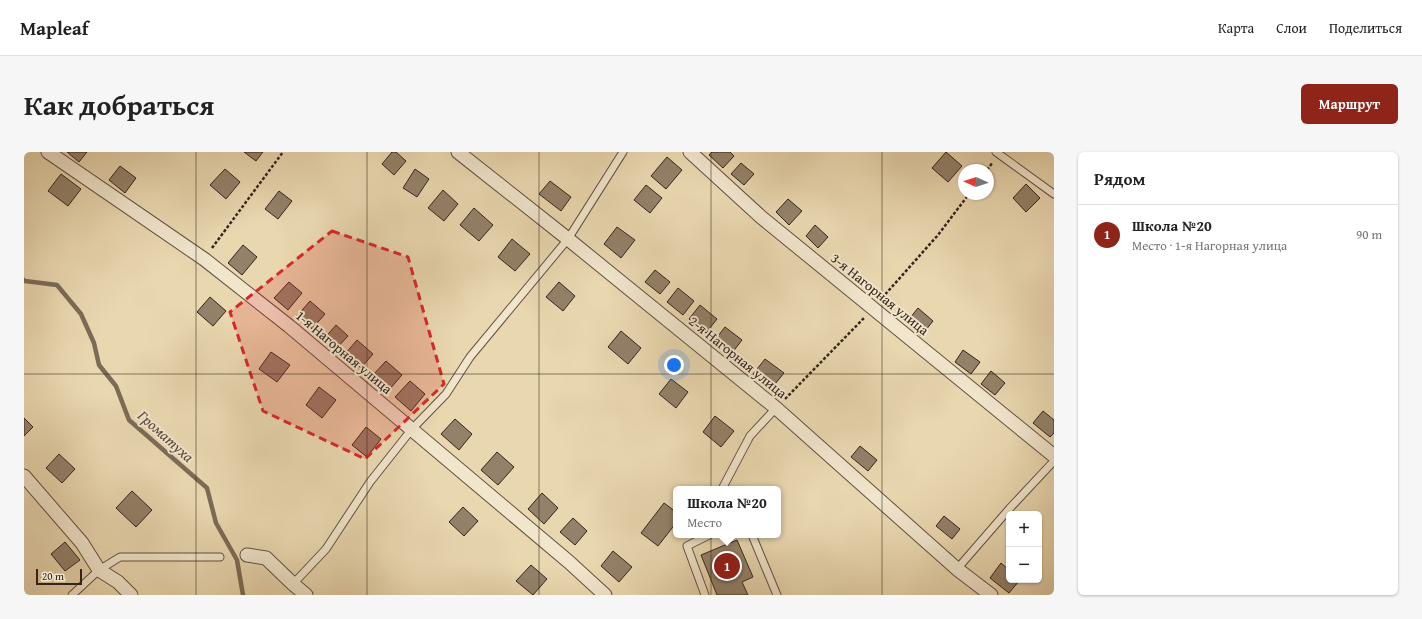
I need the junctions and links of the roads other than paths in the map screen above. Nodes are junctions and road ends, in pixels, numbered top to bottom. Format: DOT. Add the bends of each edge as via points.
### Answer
graph roads {
  1 [pos="48,152"];
  2 [pos="458,152"];
  3 [pos="623,152"];
  4 [pos="690,152"];
  5 [pos="996,152"];
  6 [pos="1054,194"];
  7 [pos="568,239"];
  8 [pos="776,408"];
  9 [pos="412,429"];
  10 [pos="1054,456"];
  11 [pos="1054,461"];
  12 [pos="24,476"];
  13 [pos="724,486"];
  14 [pos="703,538"];
  15 [pos="753,538"];
  16 [pos="248,555"];
  17 [pos="220,556"];
  18 [pos="957,569"];
  19 [pos="99,570"];
  20 [pos="293,584"];
  21 [pos="72,595"];
  22 [pos="131,595"];
  23 [pos="306,595"];
  24 [pos="605,595"];
  25 [pos="705,595"];
  26 [pos="777,595"];
  27 [pos="991,595"];
  1 -- 9 [label="street, 1-я Нагорная улица" via="204,259"];
  2 -- 7 [label="street, 2-я Нагорная улица"];
  3 -- 7 [label="lane"];
  4 -- 10 [label="street, 3-я Нагорная улица" via="761,217"];
  5 -- 6 [label="lane"];
  7 -- 8 [label="street, 2-я Нагорная улица"];
  7 -- 9 [label="lane" via="470,358 446,394"];
  8 -- 13 [label="lane" via="750,436"];
  8 -- 18 [label="street, 2-я Нагорная улица"];
  9 -- 20 [label="lane" via="370,482 326,549"];
  9 -- 24 [label="street, 1-я Нагорная улица"];
  11 -- 18 [label="lane"];
  12 -- 19 [label="street" via="82,544"];
  14 -- 25 [label="lane" via="687,546"];
  15 -- 26 [label="lane"];
  16 -- 20 [label="street" via="266,558"];
  17 -- 19 [label="lane" via="120,557"];
  18 -- 27 [label="street, 2-я Нагорная улица"];
  19 -- 21 [label="lane"];
  19 -- 22 [label="street" via="118,582"];
  20 -- 23 [label="street"];
}
